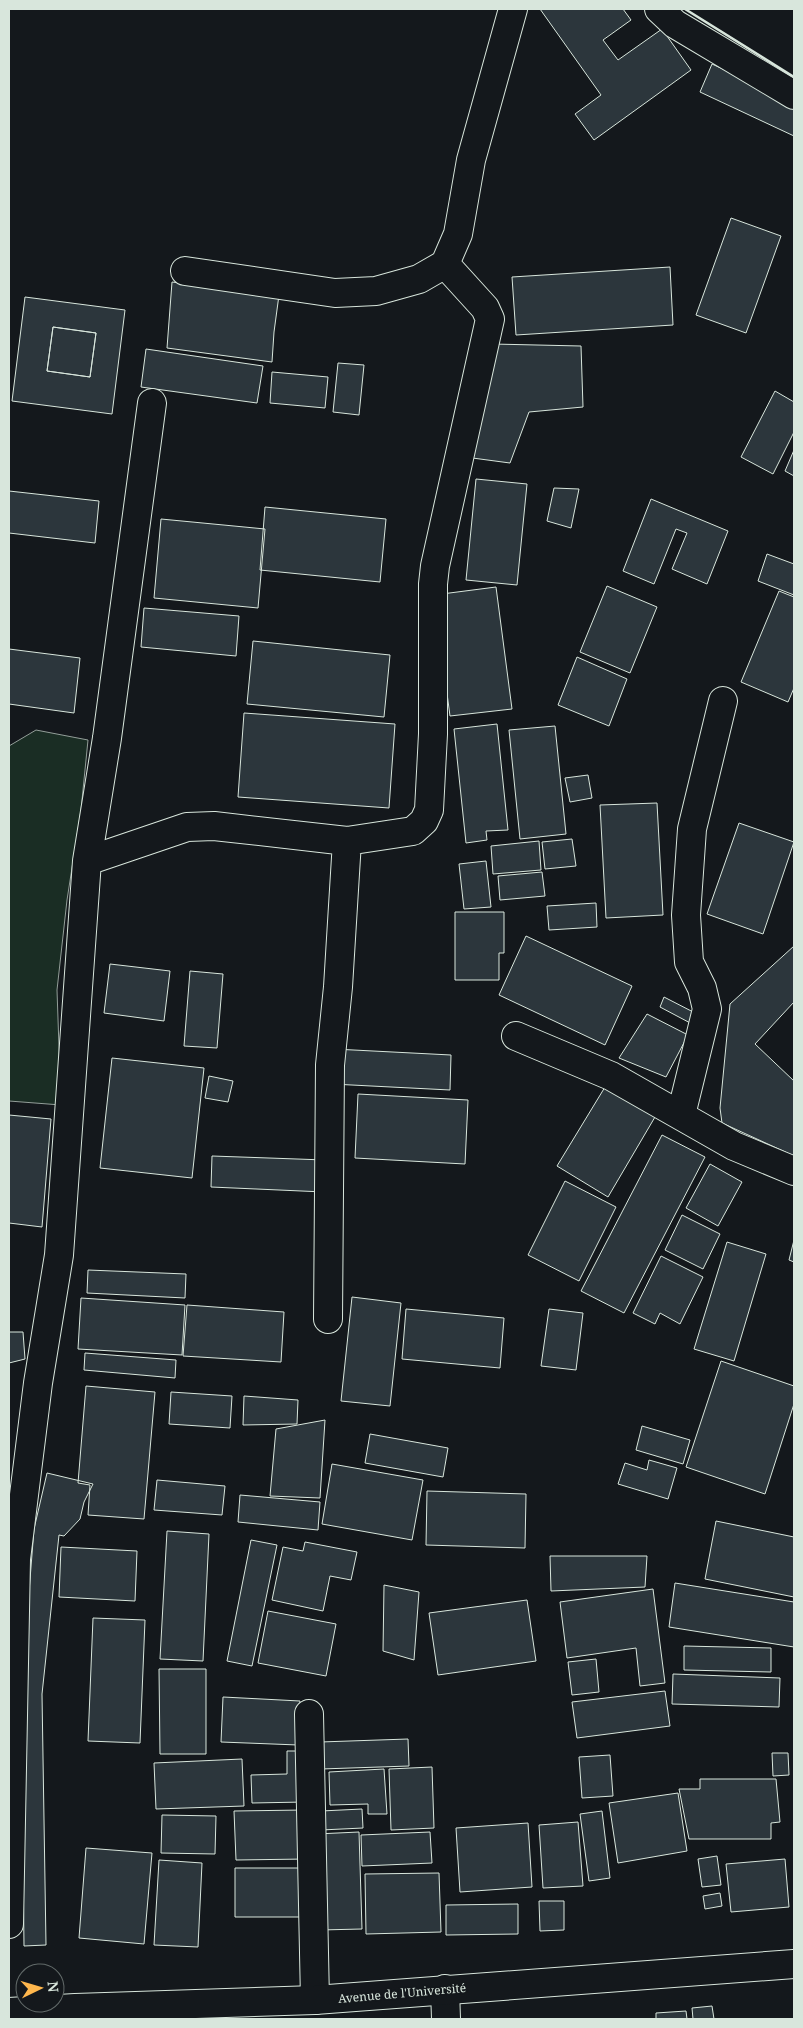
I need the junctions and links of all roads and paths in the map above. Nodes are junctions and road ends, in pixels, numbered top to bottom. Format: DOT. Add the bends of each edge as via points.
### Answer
graph roads {
  1 [pos="513,9"];
  2 [pos="659,9"];
  3 [pos="794,95"];
  4 [pos="446,264"];
  5 [pos="186,271"];
  6 [pos="152,403"];
  7 [pos="723,701"];
  8 [pos="347,841"];
  9 [pos="87,861"];
  10 [pos="516,1036"];
  11 [pos="681,1115"];
  12 [pos="794,1172"];
  13 [pos="328,1319"];
  14 [pos="309,1714"];
  15 [pos="9,1924"];
  16 [pos="794,1964"];
  17 [pos="446,1989"];
  18 [pos="315,2000"];
  19 [pos="9,2012"];
  20 [pos="446,2019"];
  1 -- 4 [label="street" via="471,160 458,234"];
  2 -- 3 [label="street" via="675,24"];
  4 -- 5 [label="street" via="419,279 376,291 335,293"];
  4 -- 8 [label="street" via="485,308 490,319 435,566 429,810 424,821 413,831"];
  6 -- 9 [label="street" via="107,738"];
  7 -- 11 [label="street" via="692,829 686,915 689,962 702,988 707,1009"];
  8 -- 9 [label="street" via="214,826 186,827"];
  8 -- 13 [label="street" via="330,1065"];
  9 -- 15 [label="street" via="59,1255 36,1392 16,1559"];
  10 -- 11 [label="street" via="610,1076"];
  11 -- 12 [label="street" via="734,1146"];
  14 -- 18 [label="street"];
  16 -- 17 [label="street, Avenue de l'Université"];
  17 -- 18 [label="street, Avenue de l'Université"];
  17 -- 20 [label="street"];
  18 -- 19 [label="street, Avenue de l'Université"];
}
